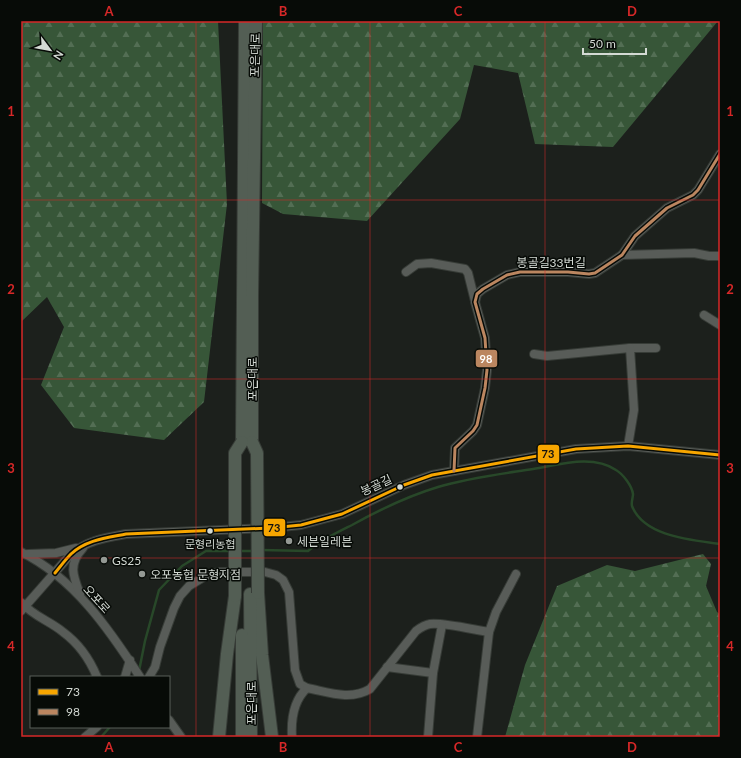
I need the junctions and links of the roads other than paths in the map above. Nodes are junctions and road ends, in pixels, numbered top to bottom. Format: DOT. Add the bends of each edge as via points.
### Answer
graph roads {
  1 [pos="246,21"];
  2 [pos="256,21"];
  3 [pos="720,154"];
  4 [pos="622,255"];
  5 [pos="720,256"];
  6 [pos="406,272"];
  7 [pos="475,302"];
  8 [pos="704,315"];
  9 [pos="720,325"];
  10 [pos="630,348"];
  11 [pos="656,348"];
  12 [pos="534,354"];
  13 [pos="247,442"];
  14 [pos="628,446"];
  15 [pos="720,455"];
  16 [pos="454,471"];
  17 [pos="84,545"];
  18 [pos="24,553"];
  19 [pos="55,573"];
  20 [pos="516,574"];
  21 [pos="246,595"];
  22 [pos="81,598"];
  23 [pos="22,607"];
  24 [pos="442,625"];
  25 [pos="489,632"];
  26 [pos="130,660"];
  27 [pos="387,667"];
  28 [pos="433,674"];
  29 [pos="97,676"];
  30 [pos="126,676"];
  31 [pos="139,676"];
  32 [pos="150,676"];
  33 [pos="307,688"];
  34 [pos="222,721"];
  35 [pos="170,722"];
  36 [pos="96,728"];
  37 [pos="85,737"];
  38 [pos="180,737"];
  39 [pos="210,737"];
  40 [pos="219,737"];
  41 [pos="242,737"];
  42 [pos="251,737"];
  43 [pos="272,737"];
  44 [pos="292,737"];
  45 [pos="428,737"];
  46 [pos="477,737"];
  1 -- 13 [label="highway, 포은대로"];
  2 -- 13 [label="highway, 포은대로"];
  3 -- 4 [label="street, 봉골길33번길" via="698,190 667,208 635,236"];
  4 -- 5 [label="street" via="694,253"];
  4 -- 7 [label="street, 봉골길33번길" via="595,273 520,272 507,275 476,294"];
  6 -- 7 [label="street" via="416,264 431,263 465,269"];
  7 -- 16 [label="street" via="485,338 486,382 477,425 456,448"];
  8 -- 9 [label="street"];
  10 -- 11 [label="street"];
  10 -- 12 [label="street" via="547,356"];
  10 -- 14 [label="street" via="634,410"];
  13 -- 21 [label="highway, bridge" via="258,453"];
  13 -- 21 [label="highway, bridge" via="235,453"];
  14 -- 15 [label="street, 봉골길"];
  14 -- 16 [label="street, 봉골길" via="576,449"];
  16 -- 17 [label="street, 봉골길" via="417,480 342,514 302,525 126,534"];
  17 -- 18 [label="street" via="56,553"];
  17 -- 19 [label="street, 봉골길" via="71,554"];
  17 -- 22 [label="street" via="73,571"];
  18 -- 19 [label="street, 오포로"];
  19 -- 22 [label="street, 오포로"];
  19 -- 23 [label="street, 봉골길"];
  20 -- 25 [label="street" via="496,612"];
  21 -- 34 [label="highway" via="227,654"];
  21 -- 41 [label="highway, 포은대로"];
  21 -- 42 [label="highway, 포은대로"];
  21 -- 43 [label="highway" via="262,655"];
  22 -- 26 [label="street, 오포로" via="105,625"];
  23 -- 29 [label="street" via="63,631 93,667"];
  24 -- 25 [label="street"];
  24 -- 27 [label="street" via="431,624 416,631"];
  24 -- 28 [label="street"];
  25 -- 46 [label="street"];
  26 -- 30 [label="street"];
  26 -- 31 [label="street, 오포로"];
  27 -- 28 [label="street"];
  27 -- 33 [label="street" via="370,689 362,693 342,695"];
  28 -- 45 [label="street"];
  32 -- 33 [label="street" via="155,667 174,608 188,586 207,575 219,572 265,572 283,580 289,592 295,670 300,684"];
  33 -- 44 [label="street" via="297,701 293,715"];
  34 -- 39 [label="highway"];
  34 -- 40 [label="highway"];
  35 -- 38 [label="street"];
  36 -- 37 [label="street"];
}
